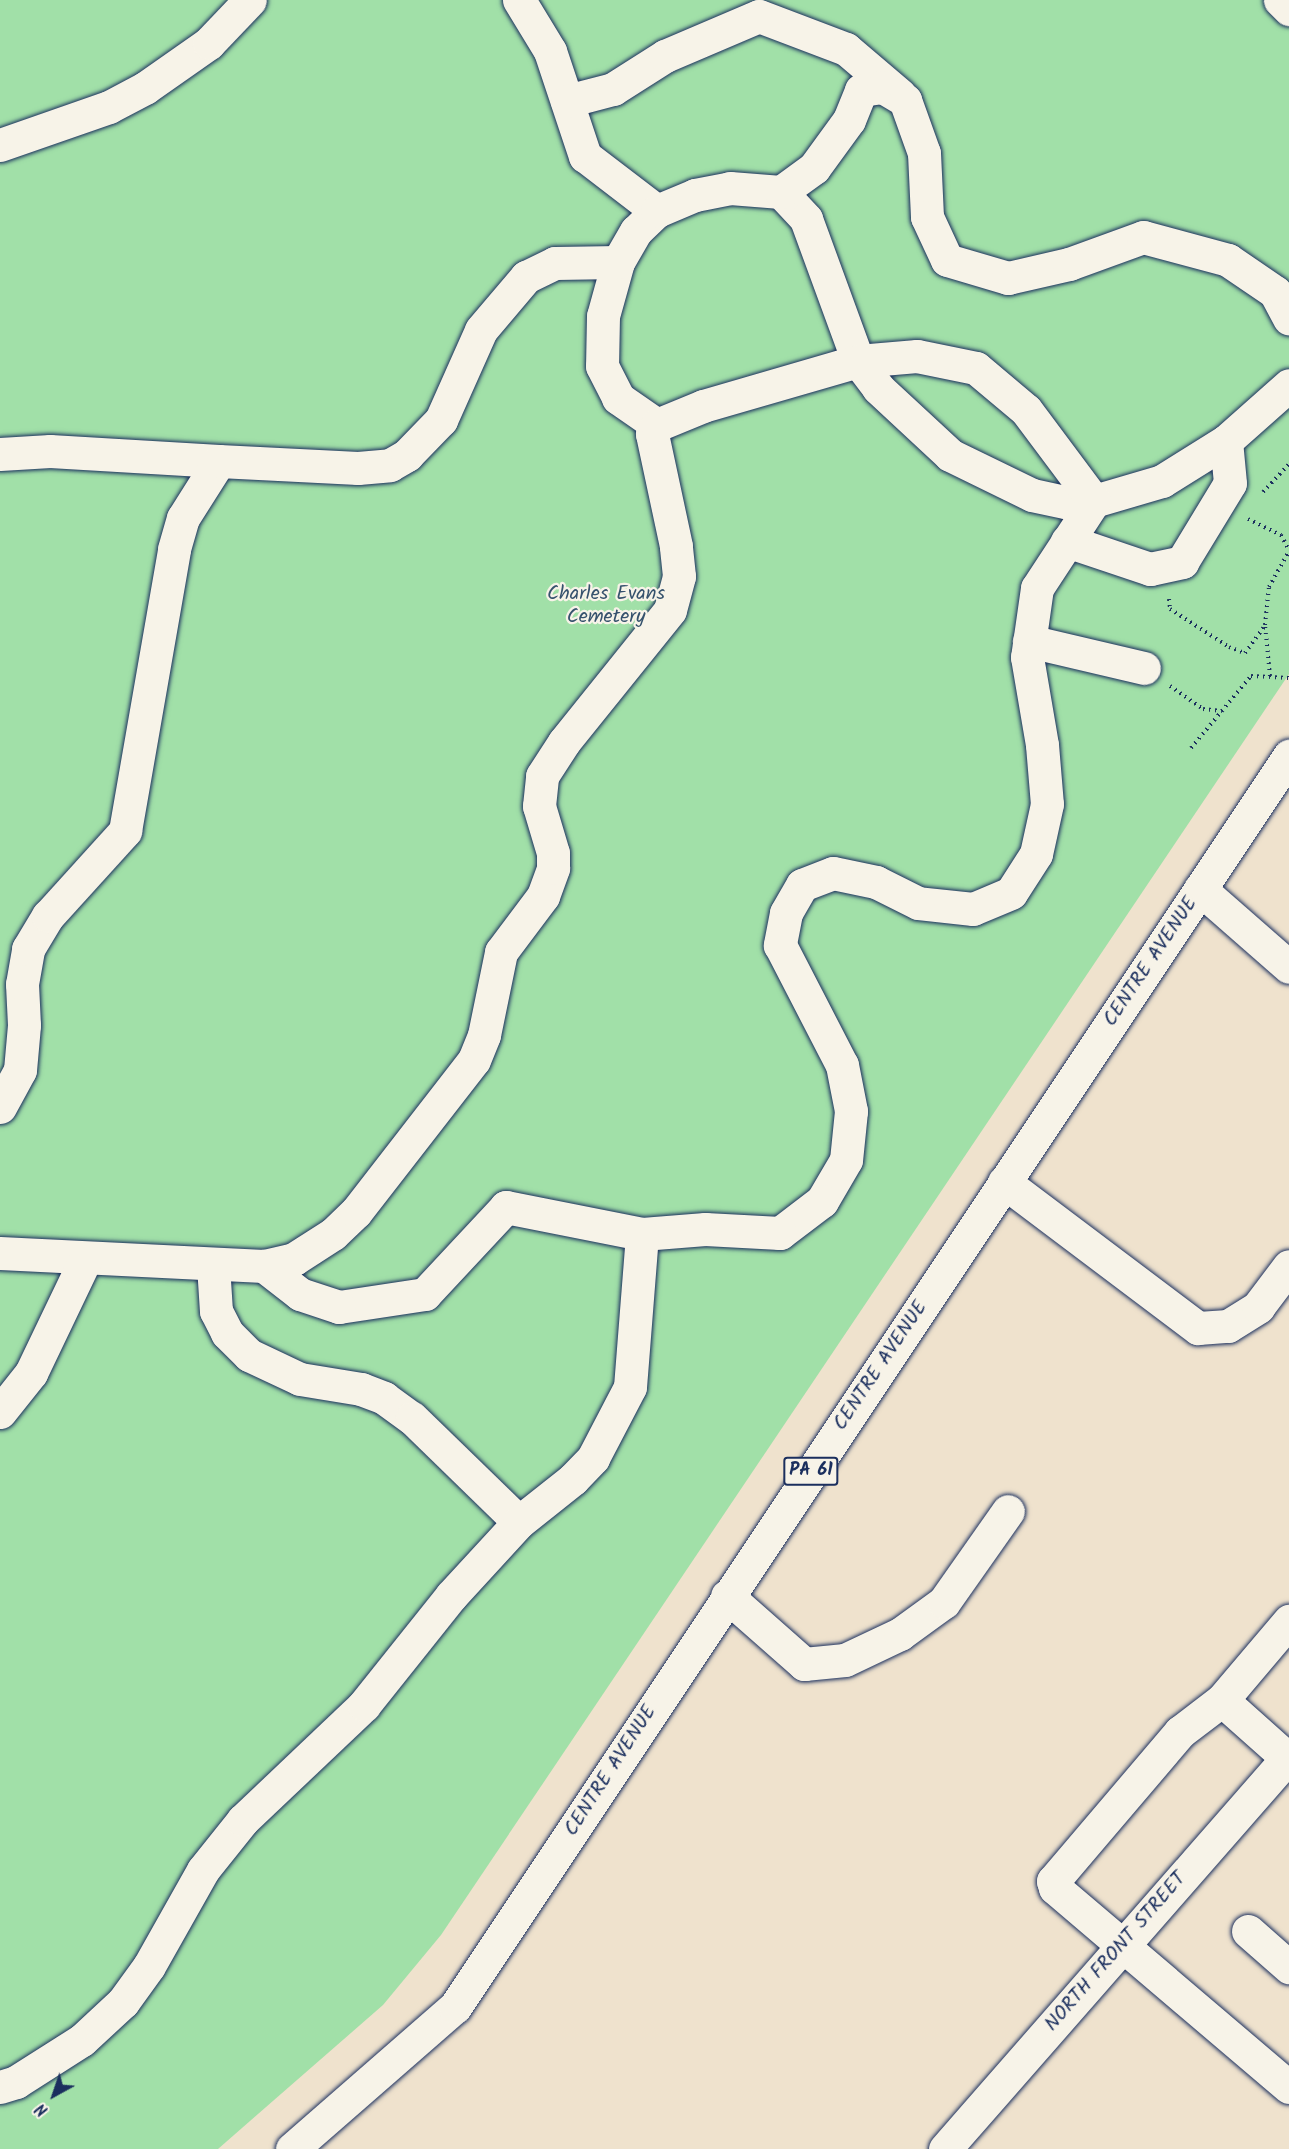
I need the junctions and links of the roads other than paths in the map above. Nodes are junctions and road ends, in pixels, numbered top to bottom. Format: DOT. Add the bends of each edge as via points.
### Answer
graph roads {
  1 [pos="250,0"];
  2 [pos="519,0"];
  3 [pos="1280,0"];
  4 [pos="1289,9"];
  5 [pos="905,100"];
  6 [pos="567,101"];
  7 [pos="0,145"];
  8 [pos="781,192"];
  9 [pos="657,211"];
  10 [pos="618,262"];
  11 [pos="1289,318"];
  12 [pos="858,361"];
  13 [pos="1289,385"];
  14 [pos="657,425"];
  15 [pos="1226,441"];
  16 [pos="0,454"];
  17 [pos="219,462"];
  18 [pos="1094,501"];
  19 [pos="1067,541"];
  20 [pos="1029,641"];
  21 [pos="1144,668"];
  22 [pos="1289,756"];
  23 [pos="1200,889"];
  24 [pos="1289,967"];
  25 [pos="0,1107"];
  26 [pos="1004,1182"];
  27 [pos="642,1234"];
  28 [pos="0,1253"];
  29 [pos="86,1258"];
  30 [pos="213,1265"];
  31 [pos="264,1266"];
  32 [pos="1289,1266"];
  33 [pos="0,1412"];
  34 [pos="1008,1511"];
  35 [pos="519,1522"];
  36 [pos="727,1596"];
  37 [pos="1289,1621"];
  38 [pos="1222,1700"];
  39 [pos="1288,1757"];
  40 [pos="1248,1931"];
  41 [pos="1124,1943"];
  42 [pos="1289,1967"];
  43 [pos="0,2087"];
  44 [pos="1289,2087"];
  45 [pos="292,2149"];
  46 [pos="945,2149"];
  1 -- 7 [label="main road" via="209,44 145,88 98,111"];
  2 -- 6 [label="main road" via="550,51"];
  3 -- 4 [label="main road"];
  5 -- 6 [label="main road" via="846,49 759,15 665,56 613,89"];
  5 -- 8 [label="main road" via="883,87 861,90 849,120 814,168"];
  5 -- 11 [label="main road" via="924,153 927,217 947,260 1008,278 1069,264 1143,237 1228,260 1275,292"];
  6 -- 9 [label="main road" via="585,156"];
  8 -- 9 [label="main road" via="730,188 695,195"];
  8 -- 12 [label="main road" via="807,219 814,234"];
  9 -- 10 [label="main road" via="636,231"];
  10 -- 14 [label="main road" via="603,316 602,366 618,398"];
  10 -- 17 [label="main road" via="555,263 526,277 481,330 441,420 420,445 390,465 296,467"];
  12 -- 14 [label="main road" via="703,406"];
  12 -- 18 [label="main road" via="910,421 950,455 1032,495 1066,502"];
  12 -- 18 [label="main road" via="917,356 976,368 1026,410"];
  13 -- 15 [label="main road" via="1260,415"];
  14 -- 31 [label="main road" via="652,434 676,546 676,590 661,625 564,742 542,776 538,806 553,853 553,868 543,896 501,952 481,1044 467,1072 356,1212 315,1249"];
  15 -- 18 [label="main road" via="1162,481"];
  15 -- 19 [label="main road" via="1230,483 1182,562 1150,569"];
  16 -- 17 [label="main road" via="50,451"];
  17 -- 25 [label="main road" via="183,518 174,549 125,831 48,916 28,949 22,984 20,1070"];
  18 -- 19 [label="main road"];
  19 -- 20 [label="main road" via="1038,588"];
  20 -- 21 [label="main road"];
  20 -- 27 [label="main road" via="1027,657 1047,804 1036,854 1011,893 973,909 918,903 876,882 833,873 802,885 786,913 780,945 842,1065 850,1111 846,1160 822,1201 780,1233 705,1229"];
  22 -- 23 [label="main road, CENTRE AVENUE / PA 61"];
  23 -- 24 [label="main road"];
  23 -- 26 [label="main road, CENTRE AVENUE / PA 61"];
  26 -- 32 [label="main road" via="1198,1328 1228,1326 1258,1307"];
  26 -- 36 [label="main road, CENTRE AVENUE / PA 61"];
  27 -- 31 [label="main road" via="506,1207 425,1293 339,1307 300,1294"];
  27 -- 35 [label="main road" via="630,1387 616,1420 584,1469"];
  28 -- 29 [label="main road"];
  29 -- 30 [label="main road"];
  29 -- 33 [label="main road" via="31,1373"];
  30 -- 31 [label="main road"];
  30 -- 35 [label="main road" via="216,1311 227,1333 249,1355 300,1379 361,1389 384,1398 412,1418"];
  34 -- 36 [label="main road" via="944,1602 900,1634 845,1660 804,1664"];
  35 -- 43 [label="main road" via="451,1596 364,1705 313,1750 221,1846 123,2002 82,2040 16,2082"];
  36 -- 45 [label="main road, CENTRE AVENUE / PA 61" via="455,2007"];
  37 -- 38 [label="main road"];
  38 -- 39 [label="main road"];
  38 -- 41 [label="main road" via="1180,1732 1055,1875 1055,1888"];
  39 -- 41 [label="main road, NORTH FRONT STREET"];
  40 -- 42 [label="main road"];
  41 -- 44 [label="main road"];
  41 -- 46 [label="main road, NORTH FRONT STREET"];
}
